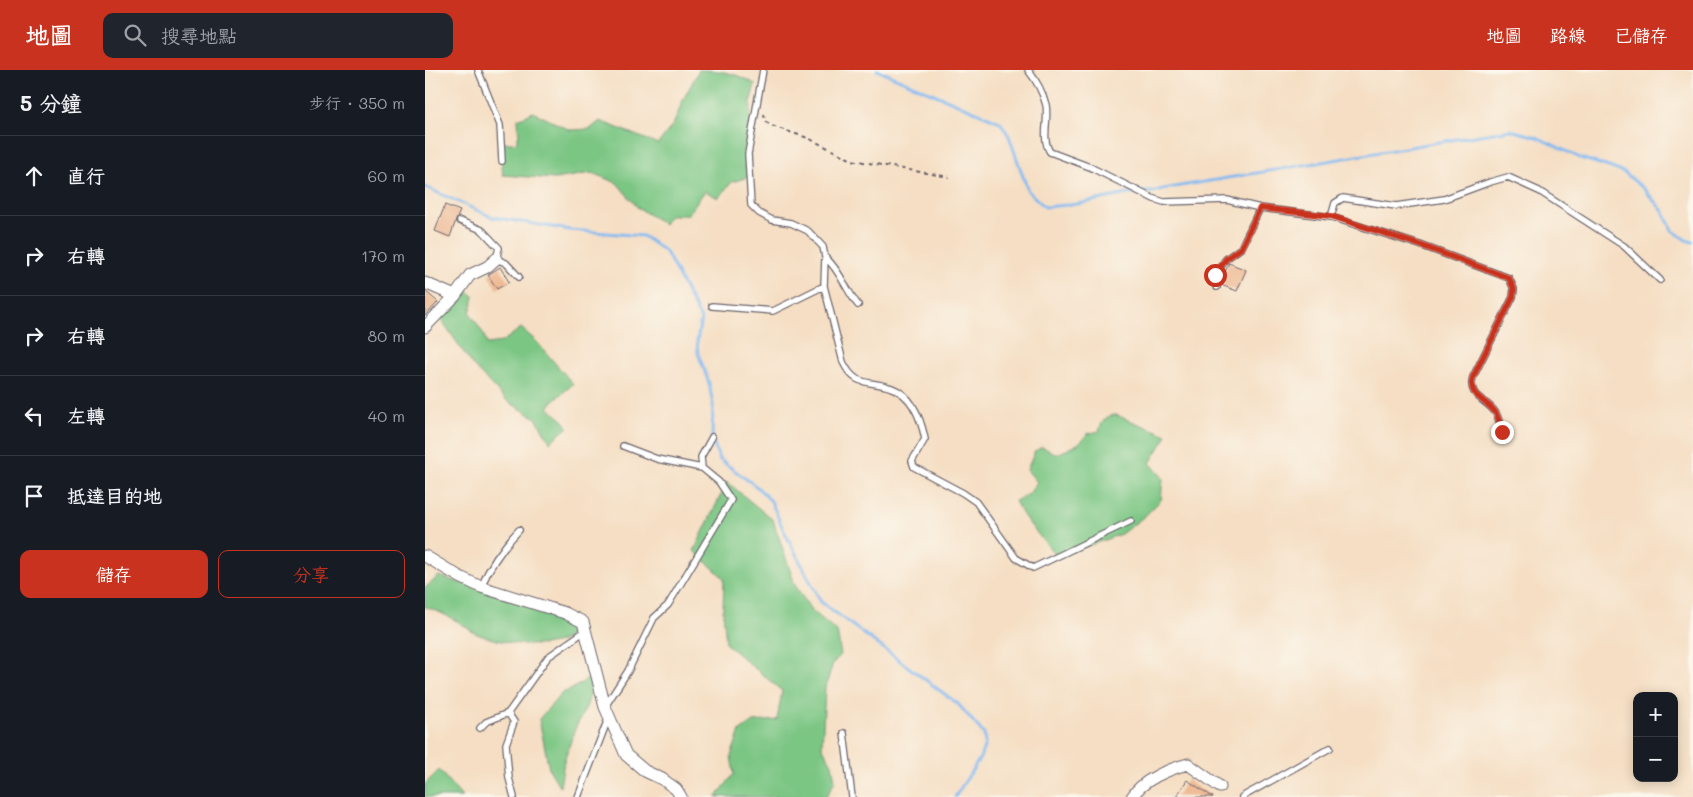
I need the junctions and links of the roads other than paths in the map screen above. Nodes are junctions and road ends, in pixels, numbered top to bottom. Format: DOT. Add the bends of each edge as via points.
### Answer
graph roads {
  1 [pos="478,70"];
  2 [pos="763,70"];
  3 [pos="1028,70"];
  4 [pos="502,161"];
  5 [pos="1260,208"];
  6 [pos="1331,216"];
  7 [pos="460,220"];
  8 [pos="825,257"];
  9 [pos="496,259"];
  10 [pos="519,277"];
  11 [pos="1659,280"];
  12 [pos="425,283"];
  13 [pos="824,286"];
  14 [pos="1217,287"];
  15 [pos="455,296"];
  16 [pos="858,305"];
  17 [pos="712,306"];
  18 [pos="425,327"];
  19 [pos="1502,432"];
  20 [pos="712,436"];
  21 [pos="623,446"];
  22 [pos="702,468"];
  23 [pos="1131,521"];
  24 [pos="519,530"];
  25 [pos="425,556"];
  26 [pos="481,587"];
  27 [pos="585,631"];
  28 [pos="607,712"];
  29 [pos="508,713"];
  30 [pos="480,728"];
  31 [pos="844,733"];
  32 [pos="1331,748"];
  33 [pos="1220,787"];
  34 [pos="514,797"];
  35 [pos="578,797"];
  36 [pos="681,797"];
  37 [pos="852,797"];
  38 [pos="1131,797"];
  39 [pos="1242,797"];
  1 -- 4 [label="lane" via="500,126"];
  2 -- 8 [label="lane" via="748,154 751,205 772,220 791,223 808,231 823,247"];
  3 -- 5 [label="lane" via="1036,80 1046,106 1046,146 1050,152 1164,202 1227,200"];
  5 -- 6 [label="lane"];
  5 -- 14 [label="lane" via="1241,248 1226,259 1215,275"];
  6 -- 11 [label="lane" via="1335,203 1343,198 1396,206 1444,199 1508,177 1539,191 1624,246"];
  6 -- 19 [label="lane" via="1509,278 1514,289 1513,297 1471,384 1474,392 1496,413"];
  7 -- 9 [label="lane" via="482,230 499,248"];
  8 -- 13 [label="lane"];
  8 -- 16 [label="lane" via="833,264"];
  9 -- 10 [label="lane" via="506,263"];
  9 -- 15 [label="street" via="470,275"];
  12 -- 15 [label="street"];
  13 -- 17 [label="lane" via="773,311"];
  13 -- 23 [label="lane" via="849,374 856,380 893,388 919,415 925,439 912,461 914,467 976,502 1016,558 1033,568"];
  15 -- 18 [label="street"];
  20 -- 22 [label="lane" via="701,457"];
  21 -- 22 [label="lane" via="657,460"];
  22 -- 28 [label="lane" via="719,482 731,500 668,605 654,618"];
  24 -- 26 [label="lane" via="506,544"];
  25 -- 26 [label="street"];
  26 -- 27 [label="street" via="571,615 583,622"];
  27 -- 28 [label="street"];
  27 -- 29 [label="lane" via="548,657"];
  28 -- 35 [label="lane"];
  28 -- 36 [label="street" via="626,754 645,771 676,789"];
  29 -- 30 [label="lane"];
  29 -- 34 [label="lane" via="514,722 506,744"];
  31 -- 37 [label="lane"];
  32 -- 39 [label="lane"];
  33 -- 38 [label="street" via="1187,764 1166,770 1135,790"];
}
